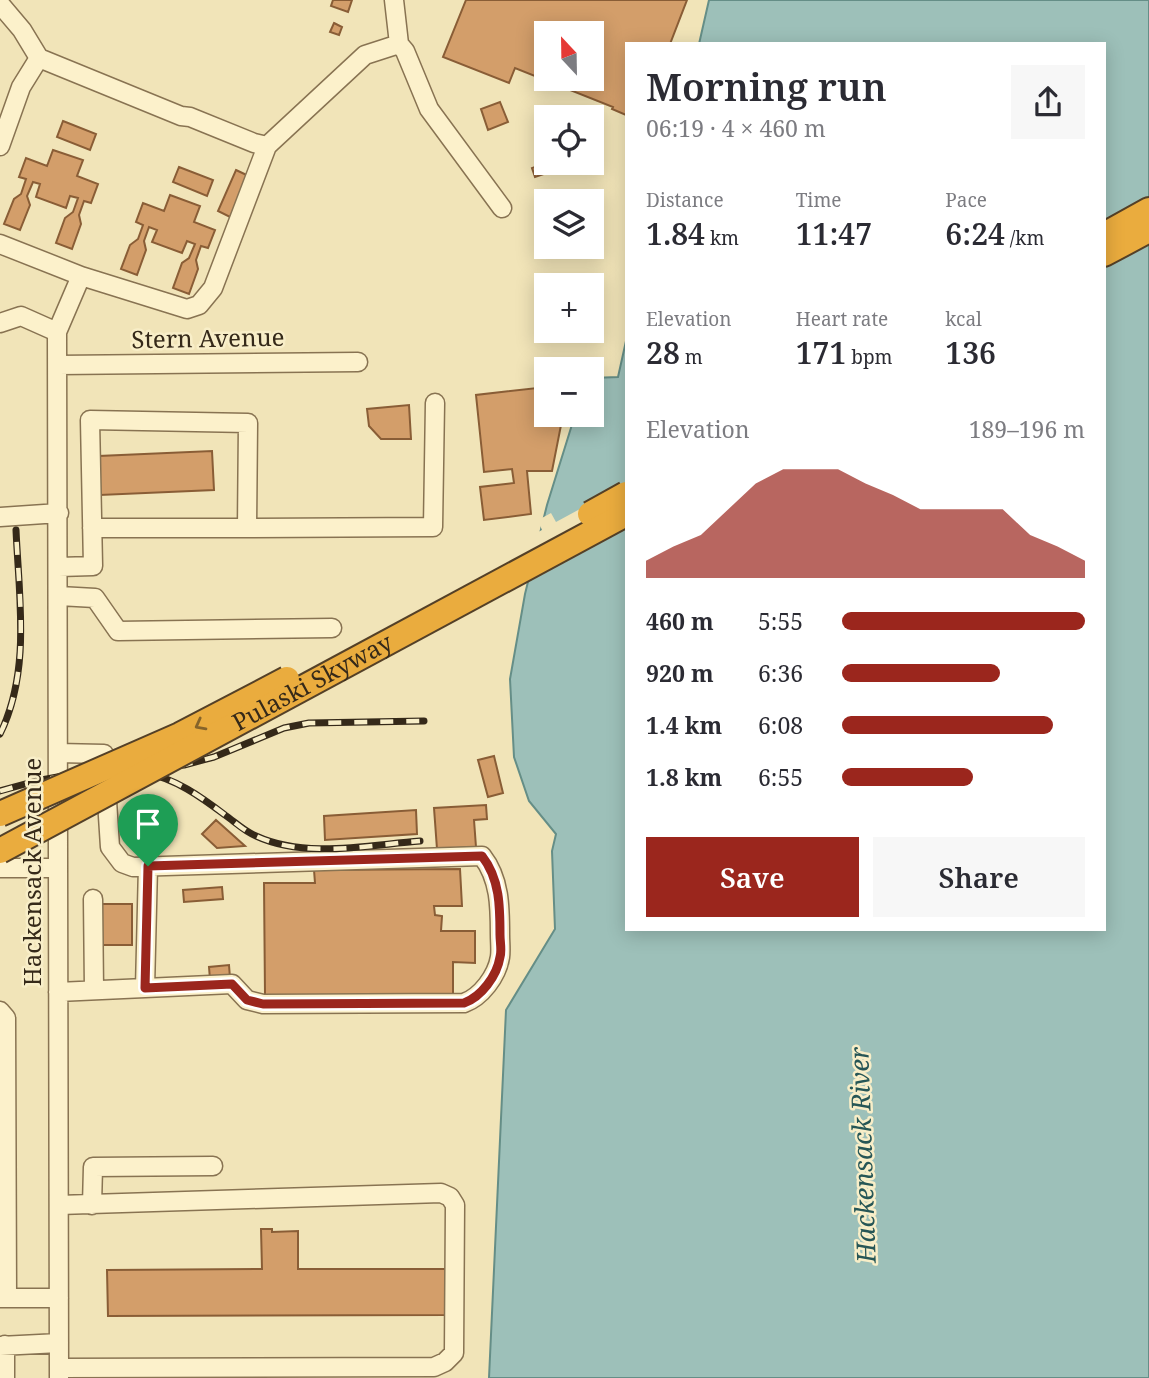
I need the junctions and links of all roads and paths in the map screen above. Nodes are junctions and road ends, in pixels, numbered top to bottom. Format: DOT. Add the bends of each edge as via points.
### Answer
graph roads {
  1 [pos="394,0"];
  2 [pos="0,5"];
  3 [pos="399,44"];
  4 [pos="39,58"];
  5 [pos="0,146"];
  6 [pos="267,146"];
  7 [pos="502,208"];
  8 [pos="1149,210"];
  9 [pos="1149,230"];
  10 [pos="1106,234"];
  11 [pos="0,244"];
  12 [pos="1106,253"];
  13 [pos="81,276"];
  14 [pos="0,323"];
  15 [pos="57,332"];
  16 [pos="358,362"];
  17 [pos="58,365"];
  18 [pos="435,403"];
  19 [pos="625,495"];
  20 [pos="59,513"];
  21 [pos="625,515"];
  22 [pos="0,517"];
  23 [pos="92,528"];
  24 [pos="247,528"];
  25 [pos="59,567"];
  26 [pos="58,596"];
  27 [pos="332,628"];
  28 [pos="58,753"];
  29 [pos="80,779"];
  30 [pos="114,791"];
  31 [pos="0,814"];
  32 [pos="0,828"];
  33 [pos="0,842"];
  34 [pos="0,851"];
  35 [pos="148,866"];
  36 [pos="0,868"];
  37 [pos="57,868"];
  38 [pos="93,899"];
  39 [pos="145,988"];
  40 [pos="94,990"];
  41 [pos="58,992"];
  42 [pos="0,1011"];
  43 [pos="213,1166"];
  44 [pos="59,1205"];
  45 [pos="92,1205"];
  46 [pos="4,1298"];
  47 [pos="59,1298"];
  48 [pos="59,1343"];
  49 [pos="2,1345"];
  50 [pos="59,1373"];
  51 [pos="151,1373"];
  52 [pos="5,1378"];
  1 -- 3 [label="street"];
  2 -- 4 [label="street"];
  3 -- 6 [label="street" via="365,55"];
  3 -- 7 [label="street" via="429,109"];
  4 -- 5 [label="street" via="21,87"];
  4 -- 6 [label="street"];
  6 -- 13 [label="street" via="213,288 199,305 187,309"];
  8 -- 10 [label="highway"];
  9 -- 12 [label="highway"];
  11 -- 13 [label="street"];
  13 -- 15 [label="street"];
  14 -- 15 [label="street" via="21,316"];
  15 -- 17 [label="street, Hackensack Avenue"];
  16 -- 17 [label="street, Stern Avenue"];
  17 -- 20 [label="street, Hackensack Avenue"];
  18 -- 24 [label="street" via="433,527"];
  19 -- 29 [label="highway, Pulaski Skyway, one-way, bridge" via="180,735"];
  20 -- 22 [label="street"];
  20 -- 25 [label="street, Hackensack Avenue"];
  21 -- 30 [label="highway, Pulaski Skyway, bridge"];
  23 -- 24 [label="street"];
  23 -- 24 [label="street" via="90,420 248,423"];
  23 -- 25 [label="street" via="93,566"];
  25 -- 26 [label="street, Hackensack Avenue"];
  26 -- 27 [label="street" via="95,598 118,631"];
  26 -- 28 [label="street, Hackensack Avenue"];
  28 -- 35 [label="street" via="104,754 110,847 122,863"];
  28 -- 37 [label="street, Hackensack Avenue"];
  29 -- 31 [label="highway, Pulaski Skyway, bridge"];
  29 -- 32 [label="highway, bridge"];
  30 -- 33 [label="highway, bridge"];
  30 -- 34 [label="highway, Pulaski Skyway, bridge"];
  35 -- 39 [label="street"];
  35 -- 39 [label="street" via="482,856 500,902 500,958 484,989 464,1003 263,1004 247,1000 232,984"];
  36 -- 37 [label="street"];
  37 -- 41 [label="street, Hackensack Avenue"];
  38 -- 40 [label="street"];
  39 -- 40 [label="street"];
  40 -- 41 [label="street"];
  41 -- 44 [label="street, Hackensack Avenue"];
  42 -- 46 [label="street" via="6,1018"];
  43 -- 45 [label="street" via="93,1167"];
  44 -- 45 [label="street"];
  44 -- 47 [label="street, Hackensack Avenue"];
  45 -- 51 [label="street" via="441,1193 455,1205 454,1353 445,1362 433,1367"];
  46 -- 47 [label="street"];
  47 -- 48 [label="street, Hackensack Avenue"];
  48 -- 49 [label="street"];
  48 -- 50 [label="street, Hackensack Avenue"];
  49 -- 52 [label="street"];
  50 -- 51 [label="street"];
}
